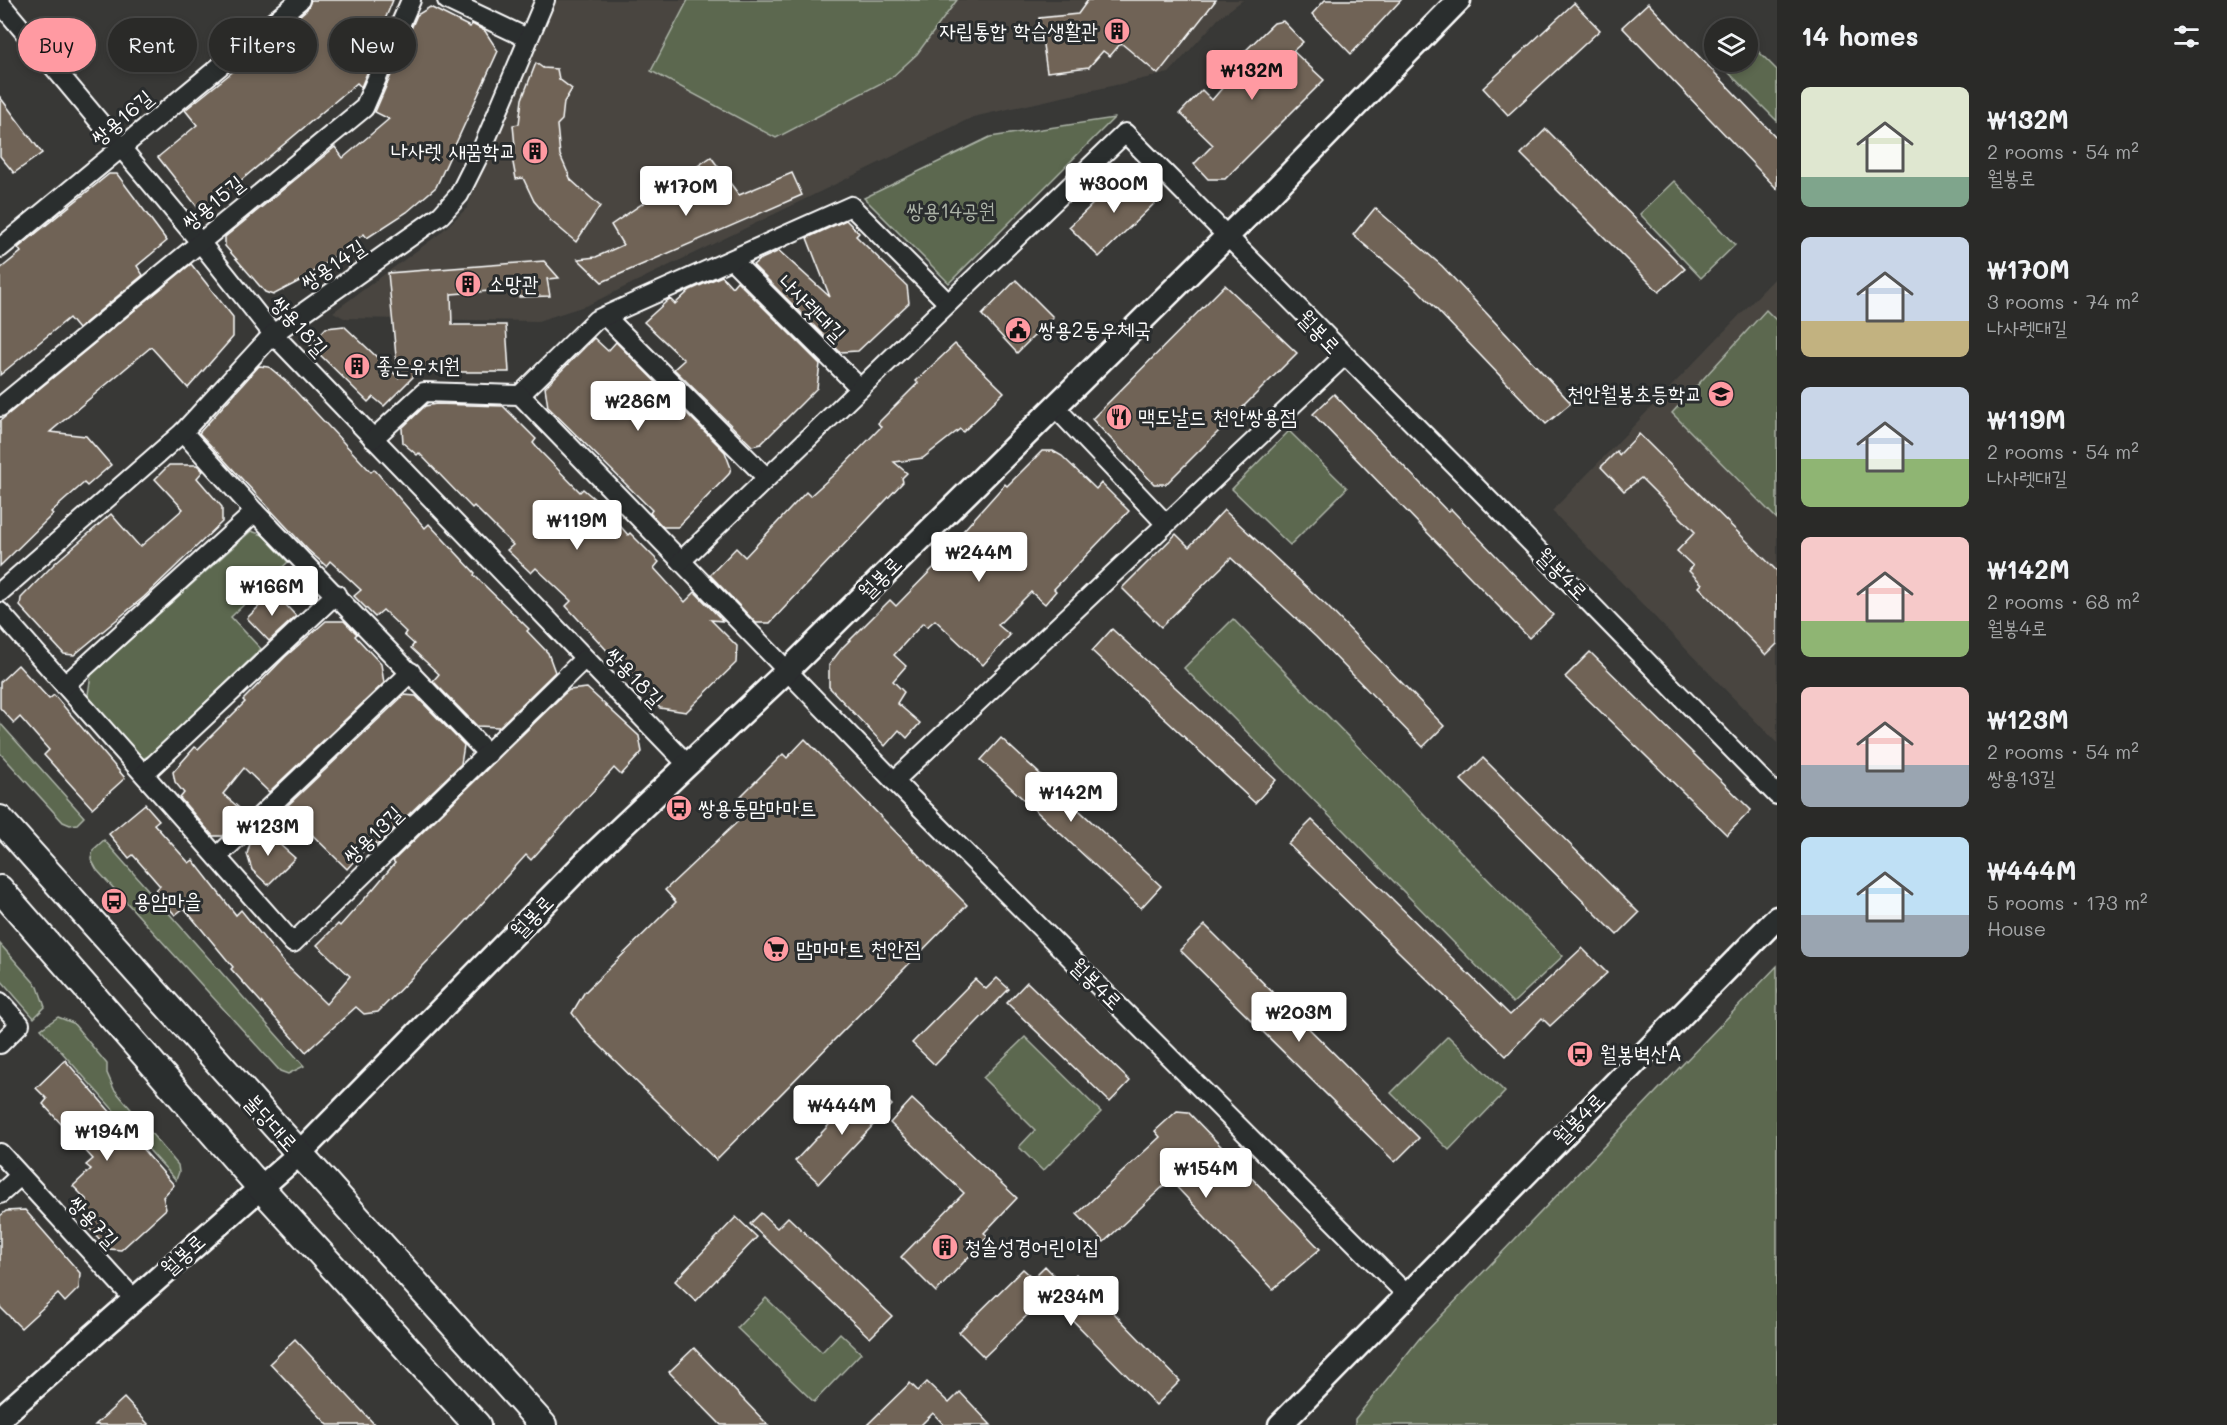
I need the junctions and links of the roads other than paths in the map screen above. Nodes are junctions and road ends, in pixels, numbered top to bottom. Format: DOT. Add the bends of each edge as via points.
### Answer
graph roads {
  1 [pos="300,0"];
  2 [pos="411,0"];
  3 [pos="447,0"];
  4 [pos="545,0"];
  5 [pos="1459,0"];
  6 [pos="0,3"];
  7 [pos="527,38"];
  8 [pos="121,148"];
  9 [pos="1225,237"];
  10 [pos="200,243"];
  11 [pos="0,248"];
  12 [pos="732,260"];
  13 [pos="948,303"];
  14 [pos="605,316"];
  15 [pos="273,333"];
  16 [pos="1344,356"];
  17 [pos="860,388"];
  18 [pos="520,395"];
  19 [pos="1054,406"];
  20 [pos="0,407"];
  21 [pos="183,432"];
  22 [pos="374,439"];
  23 [pos="766,478"];
  24 [pos="255,512"];
  25 [pos="1166,524"];
  26 [pos="681,561"];
  27 [pos="0,592"];
  28 [pos="336,594"];
  29 [pos="0,612"];
  30 [pos="584,659"];
  31 [pos="787,671"];
  32 [pos="411,672"];
  33 [pos="65,685"];
  34 [pos="488,754"];
  35 [pos="687,764"];
  36 [pos="144,774"];
  37 [pos="894,781"];
  38 [pos="1777,795"];
  39 [pos="0,819"];
  40 [pos="217,857"];
  41 [pos="0,889"];
  42 [pos="1777,918"];
  43 [pos="0,1002"];
  44 [pos="0,1044"];
  45 [pos="0,1153"];
  46 [pos="299,1154"];
  47 [pos="20,1176"];
  48 [pos="260,1187"];
  49 [pos="0,1194"];
  50 [pos="1406,1294"];
  51 [pos="134,1299"];
  52 [pos="0,1418"];
  53 [pos="477,1425"];
  54 [pos="543,1425"];
  55 [pos="1280,1425"];
  1 -- 8 [label="street, 쌍용16길"];
  2 -- 10 [label="street, 쌍용15길" via="364,108"];
  3 -- 7 [label="street"];
  4 -- 7 [label="street, 쌍용14길"];
  5 -- 9 [label="street, 월봉로"];
  6 -- 8 [label="street, 쌍용18길"];
  7 -- 15 [label="street, 쌍용14길" via="459,195 441,215 404,243"];
  8 -- 10 [label="street, 쌍용18길"];
  8 -- 11 [label="street, 쌍용16길"];
  9 -- 13 [label="street" via="1125,133"];
  9 -- 16 [label="street, 월봉로"];
  9 -- 19 [label="street, 월봉로"];
  10 -- 15 [label="street, 쌍용18길"];
  10 -- 20 [label="street, 쌍용15길"];
  12 -- 13 [label="street" via="851,206"];
  12 -- 14 [label="street"];
  12 -- 17 [label="street, 나사렛대길"];
  13 -- 17 [label="street"];
  14 -- 18 [label="street" via="596,320"];
  14 -- 23 [label="street"];
  15 -- 21 [label="street, 쌍용14길"];
  15 -- 22 [label="street, 쌍용18길"];
  16 -- 25 [label="street, 월봉로"];
  16 -- 38 [label="street, 월봉4로"];
  17 -- 23 [label="street"];
  18 -- 22 [label="street" via="424,392"];
  18 -- 26 [label="street"];
  19 -- 25 [label="street"];
  19 -- 31 [label="street, 월봉로"];
  21 -- 24 [label="street"];
  21 -- 27 [label="street, 쌍용14길"];
  22 -- 30 [label="street, 쌍용18길"];
  23 -- 26 [label="street"];
  24 -- 28 [label="street"];
  24 -- 33 [label="street"];
  25 -- 37 [label="street, 월봉로"];
  26 -- 31 [label="street"];
  28 -- 32 [label="street"];
  28 -- 36 [label="street"];
  29 -- 33 [label="street, 쌍용13길"];
  30 -- 34 [label="street, 쌍용13길"];
  30 -- 35 [label="street, 쌍용18길"];
  31 -- 35 [label="street, 월봉로"];
  31 -- 37 [label="street, 월봉4로"];
  32 -- 34 [label="street"];
  32 -- 40 [label="street"];
  33 -- 36 [label="street, 쌍용13길"];
  34 -- 40 [label="street, 쌍용13길" via="293,943"];
  35 -- 46 [label="street, 월봉로" via="590,857"];
  36 -- 40 [label="street, 쌍용13길"];
  37 -- 50 [label="street, 월봉4로"];
  39 -- 46 [label="main road, 불당대로"];
  41 -- 48 [label="main road"];
  42 -- 50 [label="street, 월봉4로"];
  43 -- 44 [label="street" via="20,1024"];
  45 -- 47 [label="street, 쌍용7길"];
  46 -- 48 [label="street, 월봉로"];
  46 -- 54 [label="main road, 불당대로"];
  47 -- 49 [label="street"];
  47 -- 51 [label="street, 쌍용7길"];
  48 -- 51 [label="street, 월봉로"];
  48 -- 53 [label="main road"];
  50 -- 55 [label="street, 월봉4로"];
  51 -- 52 [label="street, 월봉로"];
}
